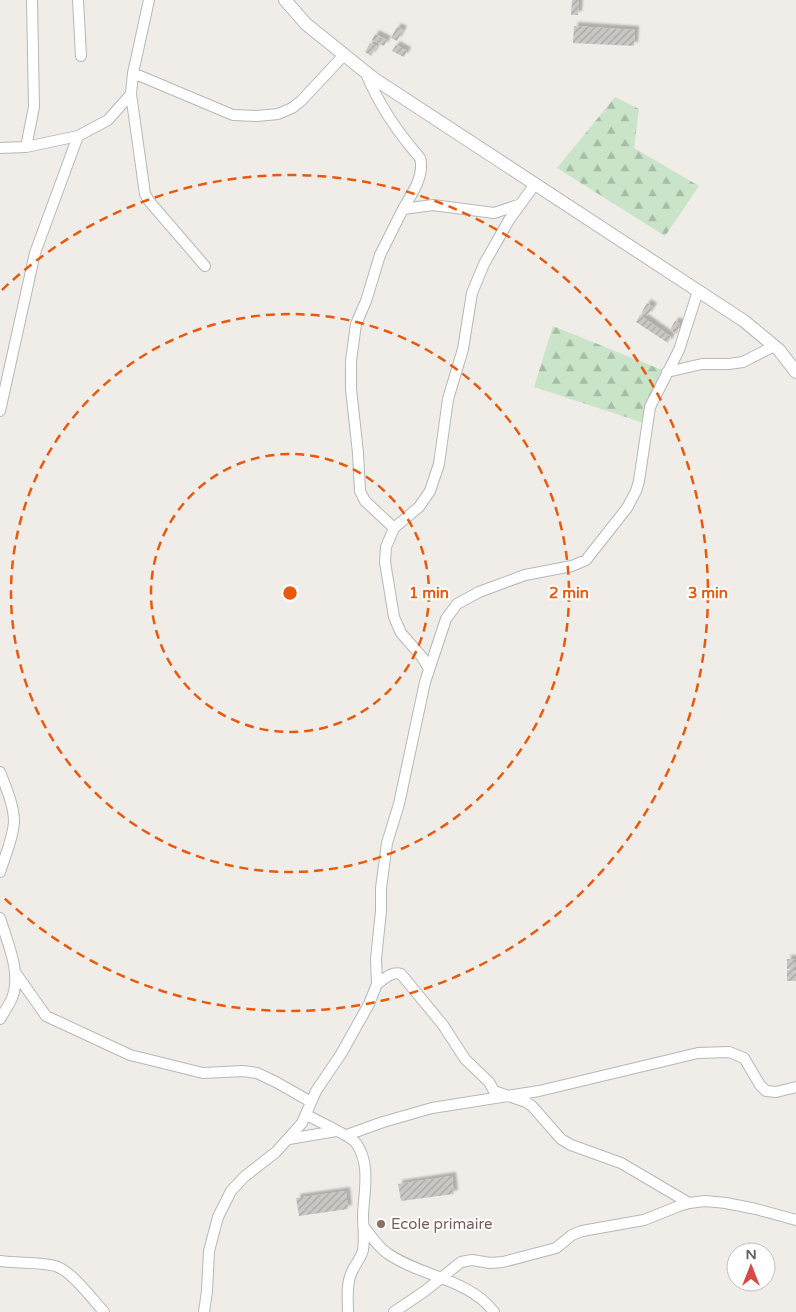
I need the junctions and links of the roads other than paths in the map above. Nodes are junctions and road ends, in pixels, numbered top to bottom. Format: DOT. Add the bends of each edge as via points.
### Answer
graph roads {
  1 [pos="32,0"];
  2 [pos="78,0"];
  3 [pos="149,0"];
  4 [pos="285,0"];
  5 [pos="344,55"];
  6 [pos="81,56"];
  7 [pos="365,71"];
  8 [pos="133,74"];
  9 [pos="132,94"];
  10 [pos="78,136"];
  11 [pos="26,147"];
  12 [pos="0,148"];
  13 [pos="535,184"];
  14 [pos="521,204"];
  15 [pos="403,209"];
  16 [pos="205,266"];
  17 [pos="698,291"];
  18 [pos="774,346"];
  19 [pos="667,372"];
  20 [pos="796,372"];
  21 [pos="0,411"];
  22 [pos="394,528"];
  23 [pos="429,669"];
  24 [pos="0,772"];
  25 [pos="0,872"];
  26 [pos="0,918"];
  27 [pos="15,972"];
  28 [pos="376,984"];
  29 [pos="0,1019"];
  30 [pos="796,1087"];
  31 [pos="511,1096"];
  32 [pos="311,1102"];
  33 [pos="307,1115"];
  34 [pos="336,1131"];
  35 [pos="347,1135"];
  36 [pos="289,1139"];
  37 [pos="689,1203"];
  38 [pos="796,1220"];
  39 [pos="364,1227"];
  40 [pos="0,1261"];
  41 [pos="442,1279"];
  42 [pos="104,1312"];
  43 [pos="204,1312"];
  44 [pos="348,1312"];
  45 [pos="394,1312"];
  46 [pos="494,1312"];
  1 -- 11 [label="street" via="34,107"];
  2 -- 6 [label="street"];
  3 -- 8 [label="street"];
  4 -- 5 [label="street" via="306,24"];
  5 -- 7 [label="street"];
  5 -- 8 [label="street" via="292,108 264,116 233,115"];
  7 -- 13 [label="street"];
  7 -- 15 [label="street" via="387,116 422,164 416,185"];
  8 -- 9 [label="street"];
  9 -- 10 [label="street" via="108,120"];
  9 -- 16 [label="street" via="145,194"];
  10 -- 11 [label="street"];
  10 -- 21 [label="street" via="35,253"];
  11 -- 12 [label="street"];
  13 -- 14 [label="street"];
  13 -- 17 [label="street"];
  14 -- 15 [label="street" via="494,213 433,205"];
  14 -- 22 [label="street" via="484,264 472,293 463,349 448,399 439,464 430,490 419,507"];
  15 -- 22 [label="street" via="380,255 356,324 350,389 360,491 365,501"];
  17 -- 18 [label="street" via="744,320"];
  17 -- 19 [label="street" via="679,350"];
  18 -- 19 [label="street" via="743,362 702,364"];
  18 -- 20 [label="street"];
  19 -- 23 [label="street" via="650,407 636,491 627,508 586,560 525,575 457,604 446,619"];
  22 -- 23 [label="street" via="386,547 385,562 394,617 401,633"];
  23 -- 28 [label="street" via="403,788 387,843"];
  24 -- 25 [label="street" via="14,821"];
  26 -- 27 [label="street"];
  27 -- 29 [label="street" via="12,998"];
  27 -- 32 [label="street" via="46,1016 130,1055 203,1073 243,1071 258,1074"];
  28 -- 31 [label="street" via="392,974 401,974 443,1025 465,1059 490,1082 494,1091"];
  28 -- 32 [label="street" via="341,1054"];
  30 -- 31 [label="street" via="766,1091 744,1058 729,1052 714,1052"];
  31 -- 35 [label="street" via="432,1108"];
  31 -- 37 [label="street" via="532,1106 571,1145 621,1163"];
  32 -- 33 [label="street"];
  33 -- 34 [label="street"];
  33 -- 36 [label="street"];
  34 -- 35 [label="street"];
  34 -- 36 [label="street"];
  35 -- 39 [label="street" via="356,1143 365,1170"];
  36 -- 43 [label="street" via="231,1191 218,1217 209,1251"];
  37 -- 38 [label="street" via="726,1203"];
  37 -- 41 [label="street" via="644,1220 582,1231 556,1248 503,1262 461,1262"];
  39 -- 41 [label="street" via="387,1253"];
  39 -- 44 [label="street" via="362,1251 350,1278"];
  40 -- 42 [label="street" via="61,1268"];
  41 -- 45 [label="street"];
  41 -- 46 [label="street" via="466,1287"];
}
